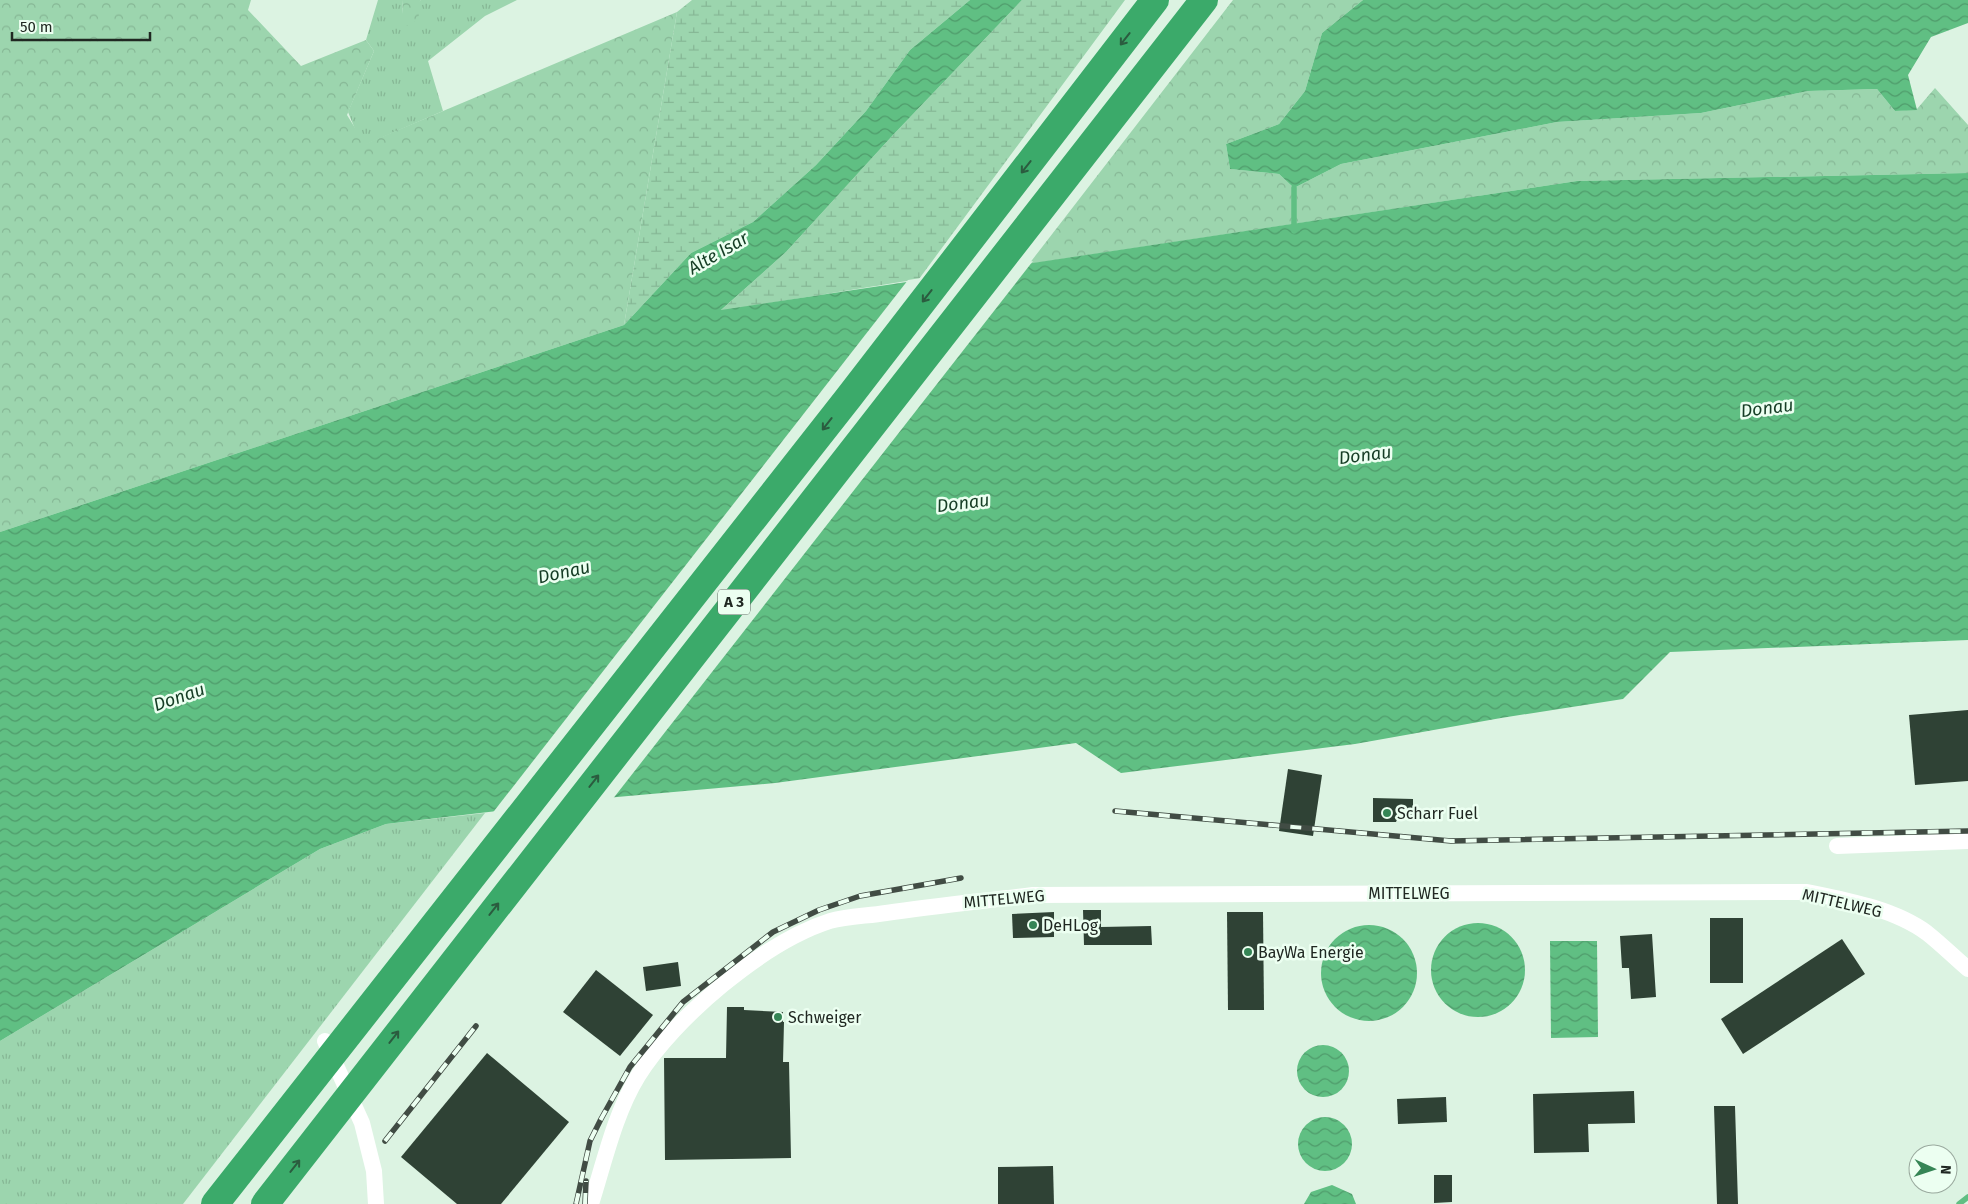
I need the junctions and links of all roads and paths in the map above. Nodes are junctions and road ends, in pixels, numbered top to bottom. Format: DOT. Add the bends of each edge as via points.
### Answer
graph roads {
  1 [pos="1155,0"];
  2 [pos="1204,0"];
  3 [pos="1968,841"];
  4 [pos="1837,846"];
  5 [pos="1968,969"];
  6 [pos="325,1041"];
  7 [pos="215,1204"];
  8 [pos="264,1204"];
  9 [pos="376,1204"];
  10 [pos="591,1204"];
  1 -- 7 [label="highway, A 3, one-way" via="855,389"];
  8 -- 2 [label="highway, A 3, one-way"];
  3 -- 4 [label="street"];
  5 -- 10 [label="street, MITTELWEG" via="1926,932 1893,915 1807,892 1033,895 830,921 766,951 717,990 657,1051 638,1077 622,1108"];
  6 -- 9 [label="street" via="362,1123 374,1171"];
}
